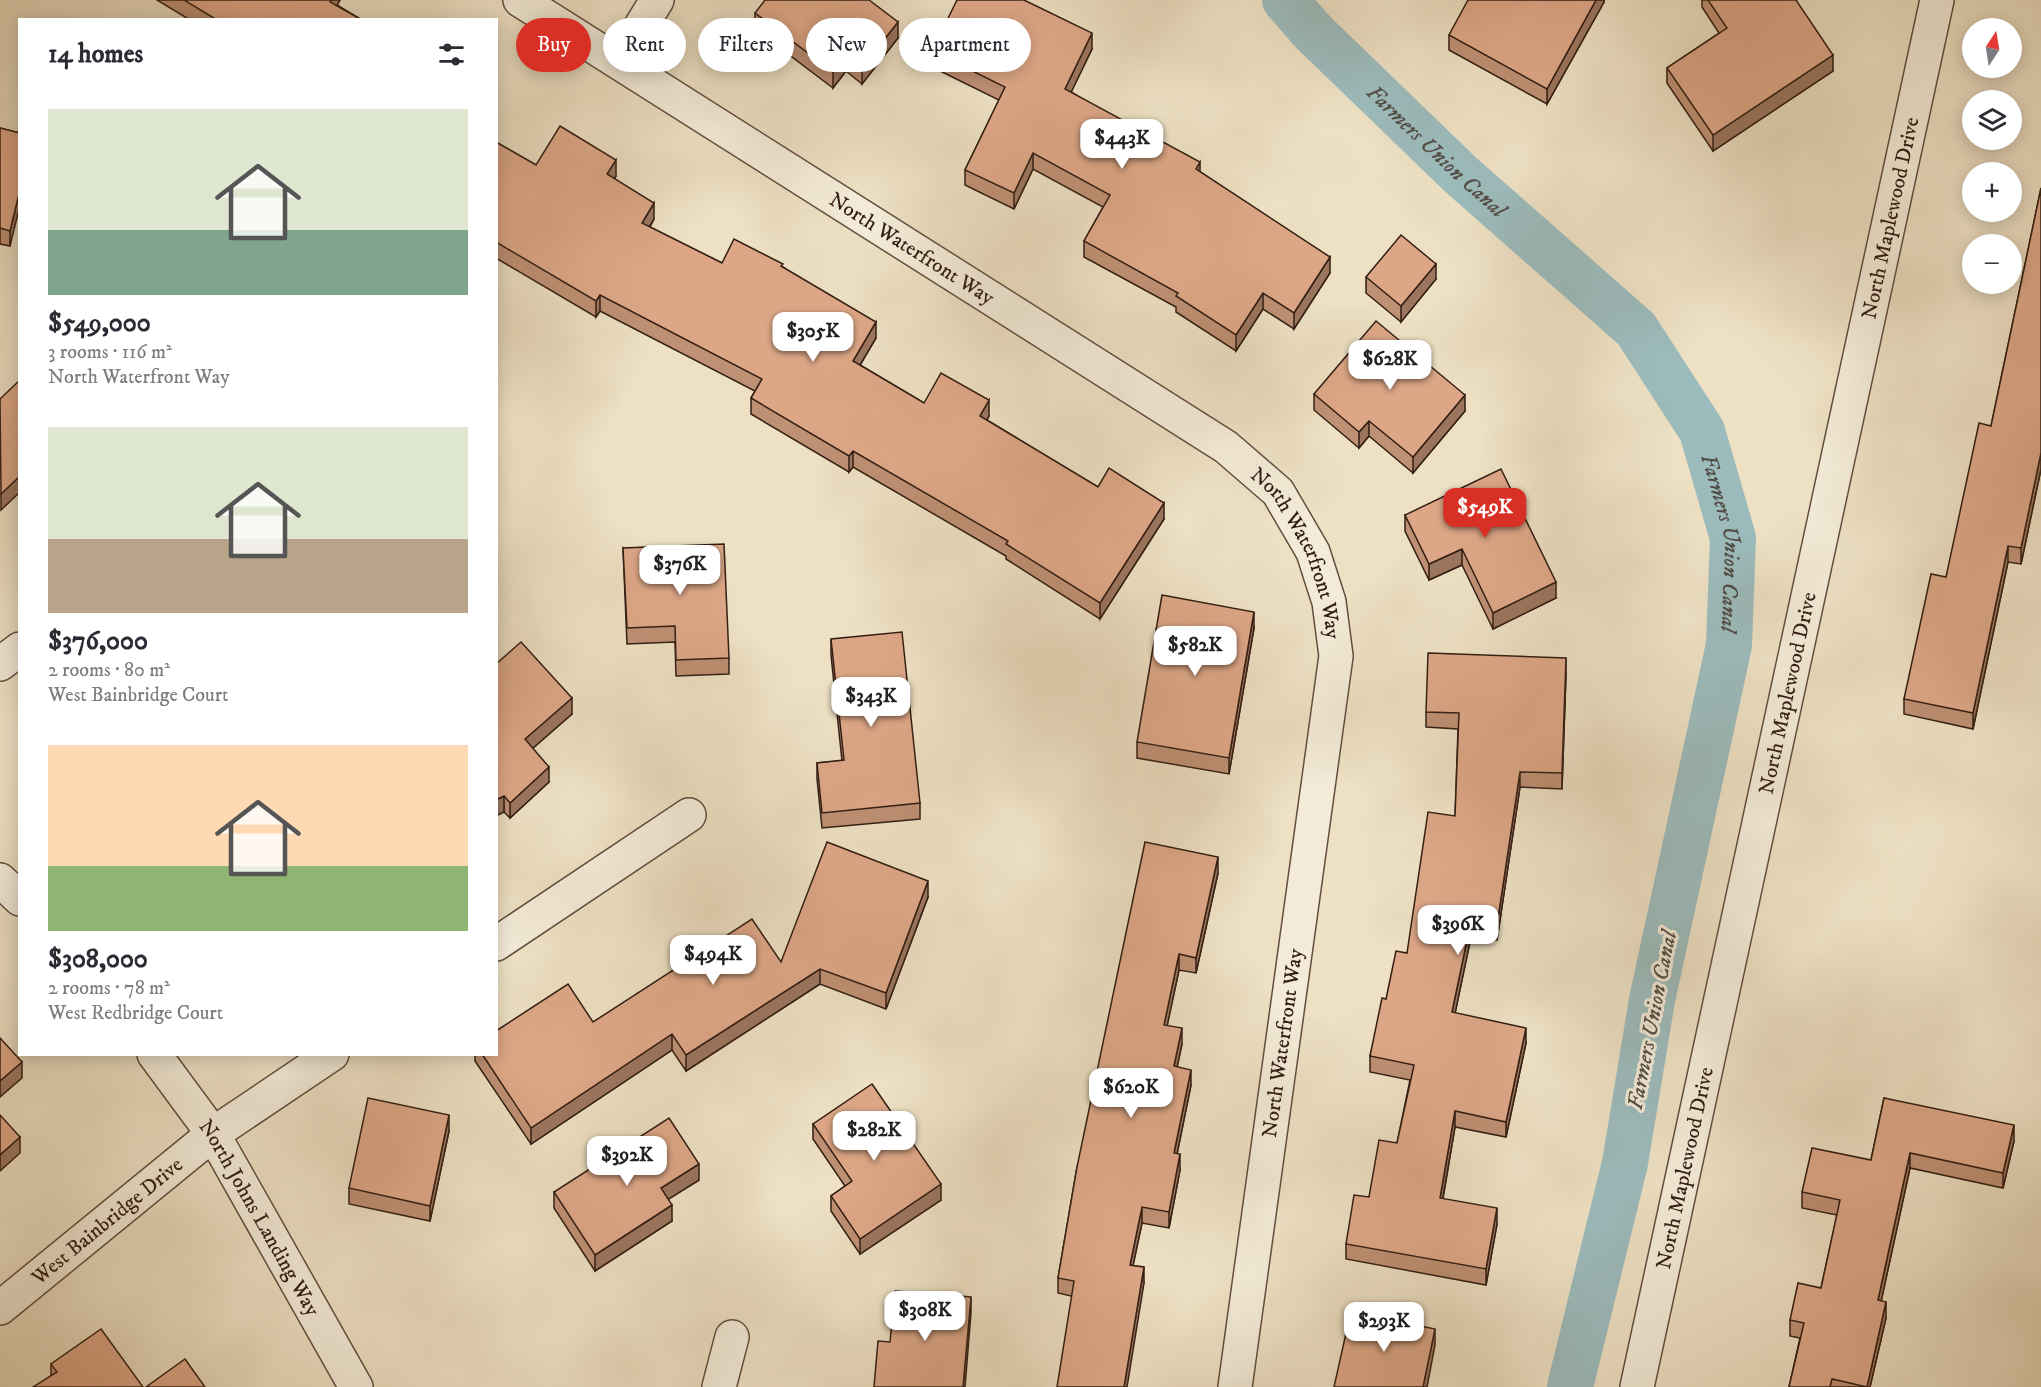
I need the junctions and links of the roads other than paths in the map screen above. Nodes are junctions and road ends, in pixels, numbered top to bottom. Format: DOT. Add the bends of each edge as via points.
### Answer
graph roads {
  1 [pos="520,0"];
  2 [pos="657,0"];
  3 [pos="1937,0"];
  4 [pos="646,18"];
  5 [pos="603,52"];
  6 [pos="635,72"];
  7 [pos="18,651"];
  8 [pos="0,664"];
  9 [pos="689,815"];
  10 [pos="0,880"];
  11 [pos="18,897"];
  12 [pos="498,943"];
  13 [pos="155,1056"];
  14 [pos="329,1056"];
  15 [pos="213,1134"];
  16 [pos="0,1308"];
  17 [pos="732,1336"];
  18 [pos="356,1387"];
  19 [pos="719,1387"];
  20 [pos="1235,1387"];
  21 [pos="1637,1387"];
  1 -- 5 [label="street, North Waterfront Way"];
  2 -- 4 [label="street"];
  3 -- 21 [label="street, North Maplewood Drive"];
  6 -- 20 [label="street, North Waterfront Way" via="1226,447 1278,492 1313,552 1329,602 1336,656"];
  7 -- 8 [label="street"];
  9 -- 12 [label="street"];
  10 -- 11 [label="street"];
  13 -- 15 [label="street, North Johns Landing Way"];
  14 -- 15 [label="street, West Bainbridge Drive"];
  15 -- 16 [label="street, West Bainbridge Drive"];
  15 -- 18 [label="street, North Johns Landing Way"];
  17 -- 19 [label="street"];
}
